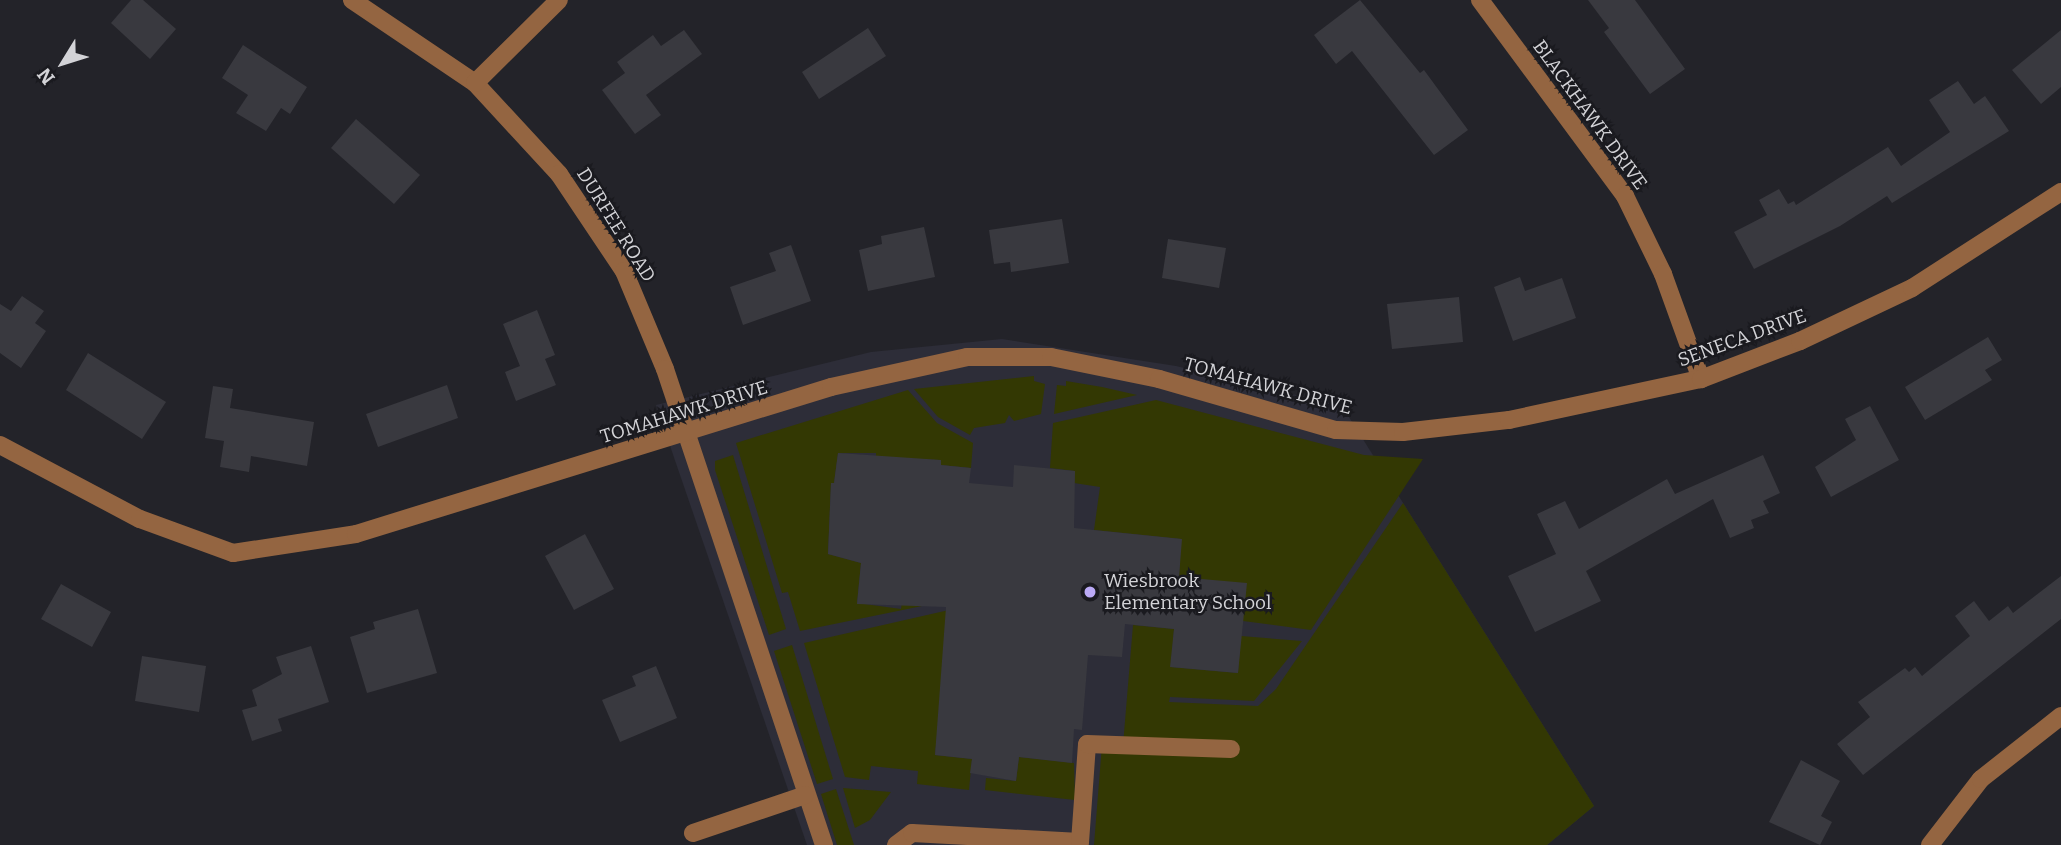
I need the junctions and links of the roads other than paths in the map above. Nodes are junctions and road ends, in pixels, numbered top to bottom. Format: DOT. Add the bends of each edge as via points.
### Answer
graph roads {
  1 [pos="352,0"];
  2 [pos="559,0"];
  3 [pos="1479,0"];
  4 [pos="475,83"];
  5 [pos="2061,192"];
  6 [pos="1701,379"];
  7 [pos="1403,432"];
  8 [pos="685,434"];
  9 [pos="0,445"];
  10 [pos="2061,716"];
  11 [pos="1231,749"];
  12 [pos="805,795"];
  13 [pos="693,833"];
  14 [pos="824,845"];
  15 [pos="895,845"];
  16 [pos="1930,845"];
  1 -- 4 [label="street, DURFEE ROAD"];
  2 -- 4 [label="street"];
  3 -- 6 [label="street, BLACKHAWK DRIVE" via="1625,196 1664,274"];
  4 -- 8 [label="street, DURFEE ROAD" via="559,174 624,271 652,335"];
  5 -- 6 [label="street, SENECA DRIVE" via="1912,288 1800,341"];
  6 -- 7 [label="street, SENECA DRIVE" via="1583,407"];
  7 -- 8 [label="street, TOMAHAWK DRIVE" via="1336,430 1159,379 1051,357 967,357 831,387"];
  8 -- 9 [label="street, TOMAHAWK DRIVE" via="356,534 233,553 140,519"];
  8 -- 12 [label="street, DURFEE ROAD"];
  10 -- 16 [label="street" via="1981,779"];
  11 -- 15 [label="street" via="1087,744 1080,842 912,833"];
  12 -- 13 [label="street"];
  12 -- 14 [label="street, DURFEE ROAD"];
}
